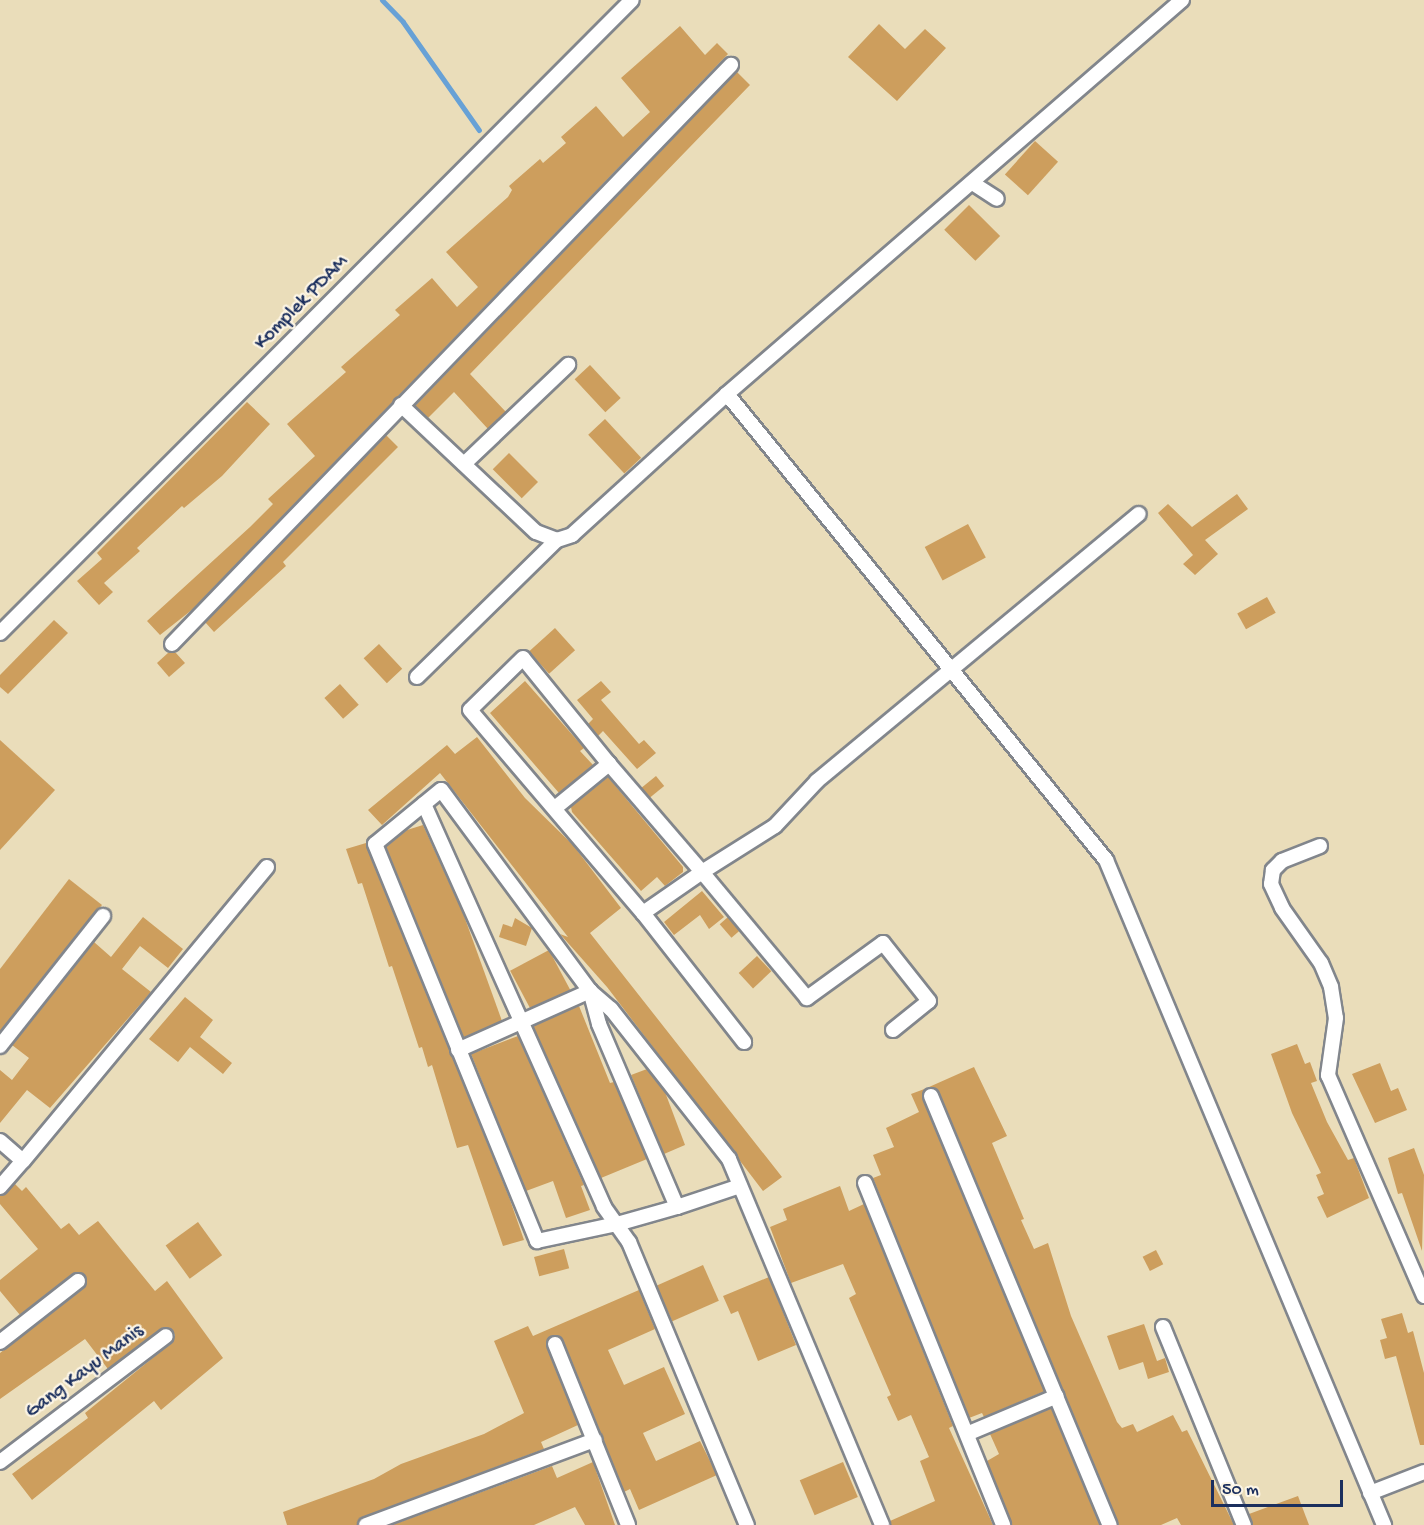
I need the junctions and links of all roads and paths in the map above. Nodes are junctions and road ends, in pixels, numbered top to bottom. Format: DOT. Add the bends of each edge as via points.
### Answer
graph roads {
  1 [pos="632,0"];
  2 [pos="1182,0"];
  3 [pos="731,65"];
  4 [pos="974,184"];
  5 [pos="998,199"];
  6 [pos="568,365"];
  7 [pos="727,394"];
  8 [pos="400,405"];
  9 [pos="464,464"];
  10 [pos="1139,514"];
  11 [pos="556,540"];
  12 [pos="0,633"];
  13 [pos="172,644"];
  14 [pos="951,667"];
  15 [pos="417,677"];
  16 [pos="609,764"];
  17 [pos="424,804"];
  18 [pos="555,808"];
  19 [pos="1320,846"];
  20 [pos="267,867"];
  21 [pos="702,872"];
  22 [pos="643,913"];
  23 [pos="103,916"];
  24 [pos="590,991"];
  25 [pos="523,1021"];
  26 [pos="893,1030"];
  27 [pos="744,1042"];
  28 [pos="0,1046"];
  29 [pos="458,1050"];
  30 [pos="931,1096"];
  31 [pos="0,1141"];
  32 [pos="24,1161"];
  33 [pos="865,1183"];
  34 [pos="740,1186"];
  35 [pos="0,1187"];
  36 [pos="676,1207"];
  37 [pos="617,1224"];
  38 [pos="78,1281"];
  39 [pos="1424,1296"];
  40 [pos="1163,1328"];
  41 [pos="166,1336"];
  42 [pos="0,1342"];
  43 [pos="555,1344"];
  44 [pos="1057,1396"];
  45 [pos="969,1433"];
  46 [pos="595,1440"];
  47 [pos="0,1462"];
  48 [pos="1424,1472"];
  49 [pos="1370,1493"];
  50 [pos="366,1525"];
  51 [pos="628,1525"];
  52 [pos="747,1525"];
  53 [pos="882,1525"];
  54 [pos="1003,1525"];
  55 [pos="1110,1525"];
  56 [pos="1244,1525"];
  57 [pos="1384,1525"];
  1 -- 12 [label="street, Komplek PDAM"];
  2 -- 4 [label="street"];
  3 -- 8 [label="street"];
  4 -- 5 [label="street"];
  4 -- 7 [label="street"];
  6 -- 9 [label="street"];
  7 -- 11 [label="street" via="572,535"];
  7 -- 14 [label="street"];
  8 -- 9 [label="street"];
  8 -- 13 [label="street"];
  9 -- 11 [label="street" via="537,532"];
  10 -- 14 [label="street"];
  11 -- 15 [label="street"];
  14 -- 21 [label="street" via="817,781 775,826"];
  14 -- 49 [label="street" via="1106,860"];
  16 -- 18 [label="street"];
  16 -- 18 [label="street" via="523,658 470,711"];
  16 -- 21 [label="street"];
  17 -- 24 [label="street" via="441,790"];
  17 -- 25 [label="street"];
  17 -- 29 [label="street" via="375,844"];
  18 -- 22 [label="street"];
  19 -- 39 [label="street" via="1282,861 1273,870 1271,884 1282,908 1321,963 1331,987 1336,1017 1328,1075"];
  20 -- 32 [label="street"];
  21 -- 22 [label="street"];
  21 -- 26 [label="street" via="807,998 883,943 929,1001"];
  22 -- 27 [label="street"];
  23 -- 28 [label="street"];
  24 -- 25 [label="street"];
  24 -- 34 [label="street" via="611,1009 729,1160"];
  24 -- 36 [label="street" via="599,1024"];
  25 -- 29 [label="street"];
  25 -- 37 [label="street" via="604,1207"];
  29 -- 37 [label="street" via="537,1241"];
  30 -- 44 [label="street"];
  31 -- 32 [label="street"];
  32 -- 35 [label="street"];
  33 -- 45 [label="street"];
  34 -- 36 [label="street"];
  34 -- 53 [label="street"];
  36 -- 37 [label="street"];
  37 -- 52 [label="street" via="629,1242"];
  38 -- 42 [label="street"];
  40 -- 56 [label="street"];
  41 -- 47 [label="street, Gang Kayu Manis"];
  43 -- 46 [label="street"];
  44 -- 45 [label="street"];
  44 -- 55 [label="street"];
  45 -- 54 [label="street"];
  46 -- 50 [label="street"];
  46 -- 51 [label="street"];
  48 -- 49 [label="street"];
  49 -- 57 [label="street"];
}
